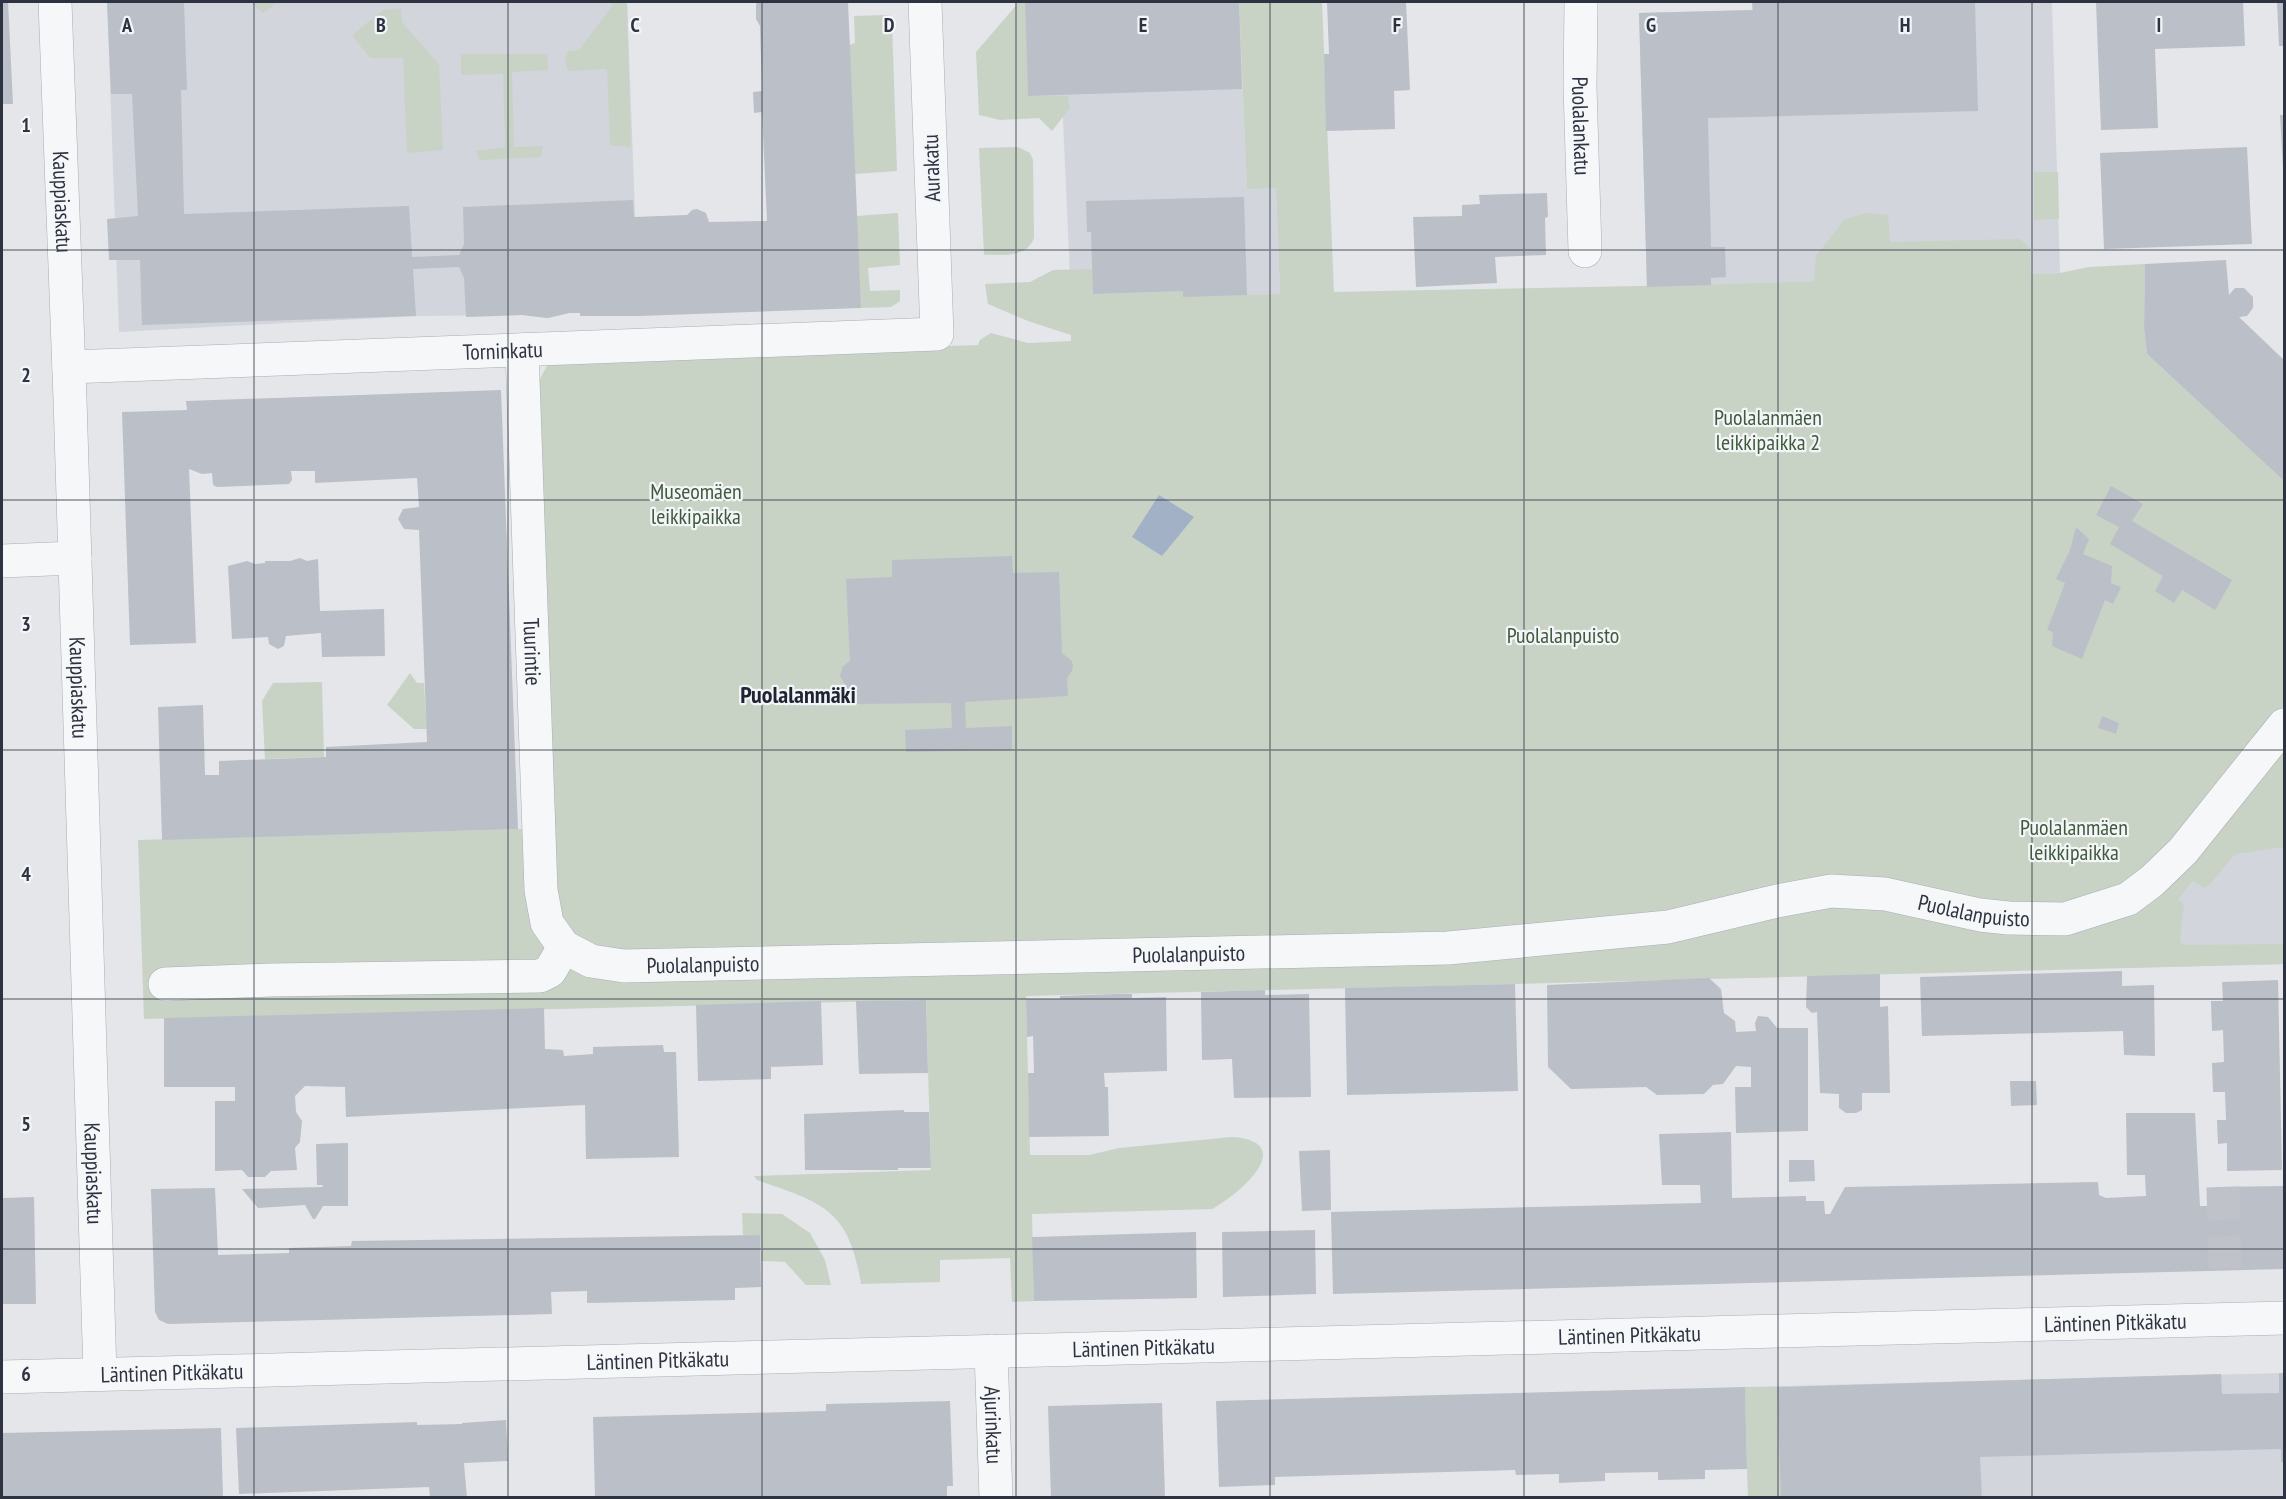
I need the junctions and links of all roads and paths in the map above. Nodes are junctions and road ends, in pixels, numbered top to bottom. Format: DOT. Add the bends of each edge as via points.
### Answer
graph roads {
  1 [pos="55,2"];
  2 [pos="925,2"];
  3 [pos="1581,2"];
  4 [pos="1585,251"];
  5 [pos="937,334"];
  6 [pos="522,350"];
  7 [pos="69,367"];
  8 [pos="75,558"];
  9 [pos="2,561"];
  10 [pos="2284,725"];
  11 [pos="564,947"];
  12 [pos="165,984"];
  13 [pos="2284,1318"];
  14 [pos="991,1351"];
  15 [pos="100,1374"];
  16 [pos="2,1377"];
  17 [pos="996,1497"];
  1 -- 7 [label="street, Kauppiaskatu"];
  2 -- 5 [label="street, Aurakatu"];
  3 -- 4 [label="street, Puolalankatu"];
  5 -- 6 [label="street, Torninkatu"];
  6 -- 7 [label="street, Torninkatu"];
  6 -- 11 [label="street, Tuurintie" via="541,890 546,923"];
  7 -- 8 [label="street, Kauppiaskatu"];
  8 -- 9 [label="street"];
  8 -- 15 [label="street, Kauppiaskatu"];
  10 -- 11 [label="street, Puolalanpuisto" via="2183,851 2152,881 2128,899 2065,919 1980,915 1885,894 1831,891 1668,927 1448,948 624,966 591,961"];
  11 -- 12 [label="street" via="550,971 540,976"];
  13 -- 14 [label="street, Läntinen Pitkäkatu"];
  14 -- 15 [label="street, Läntinen Pitkäkatu"];
  14 -- 17 [label="street, Ajurinkatu"];
  15 -- 16 [label="street, Läntinen Pitkäkatu"];
}
